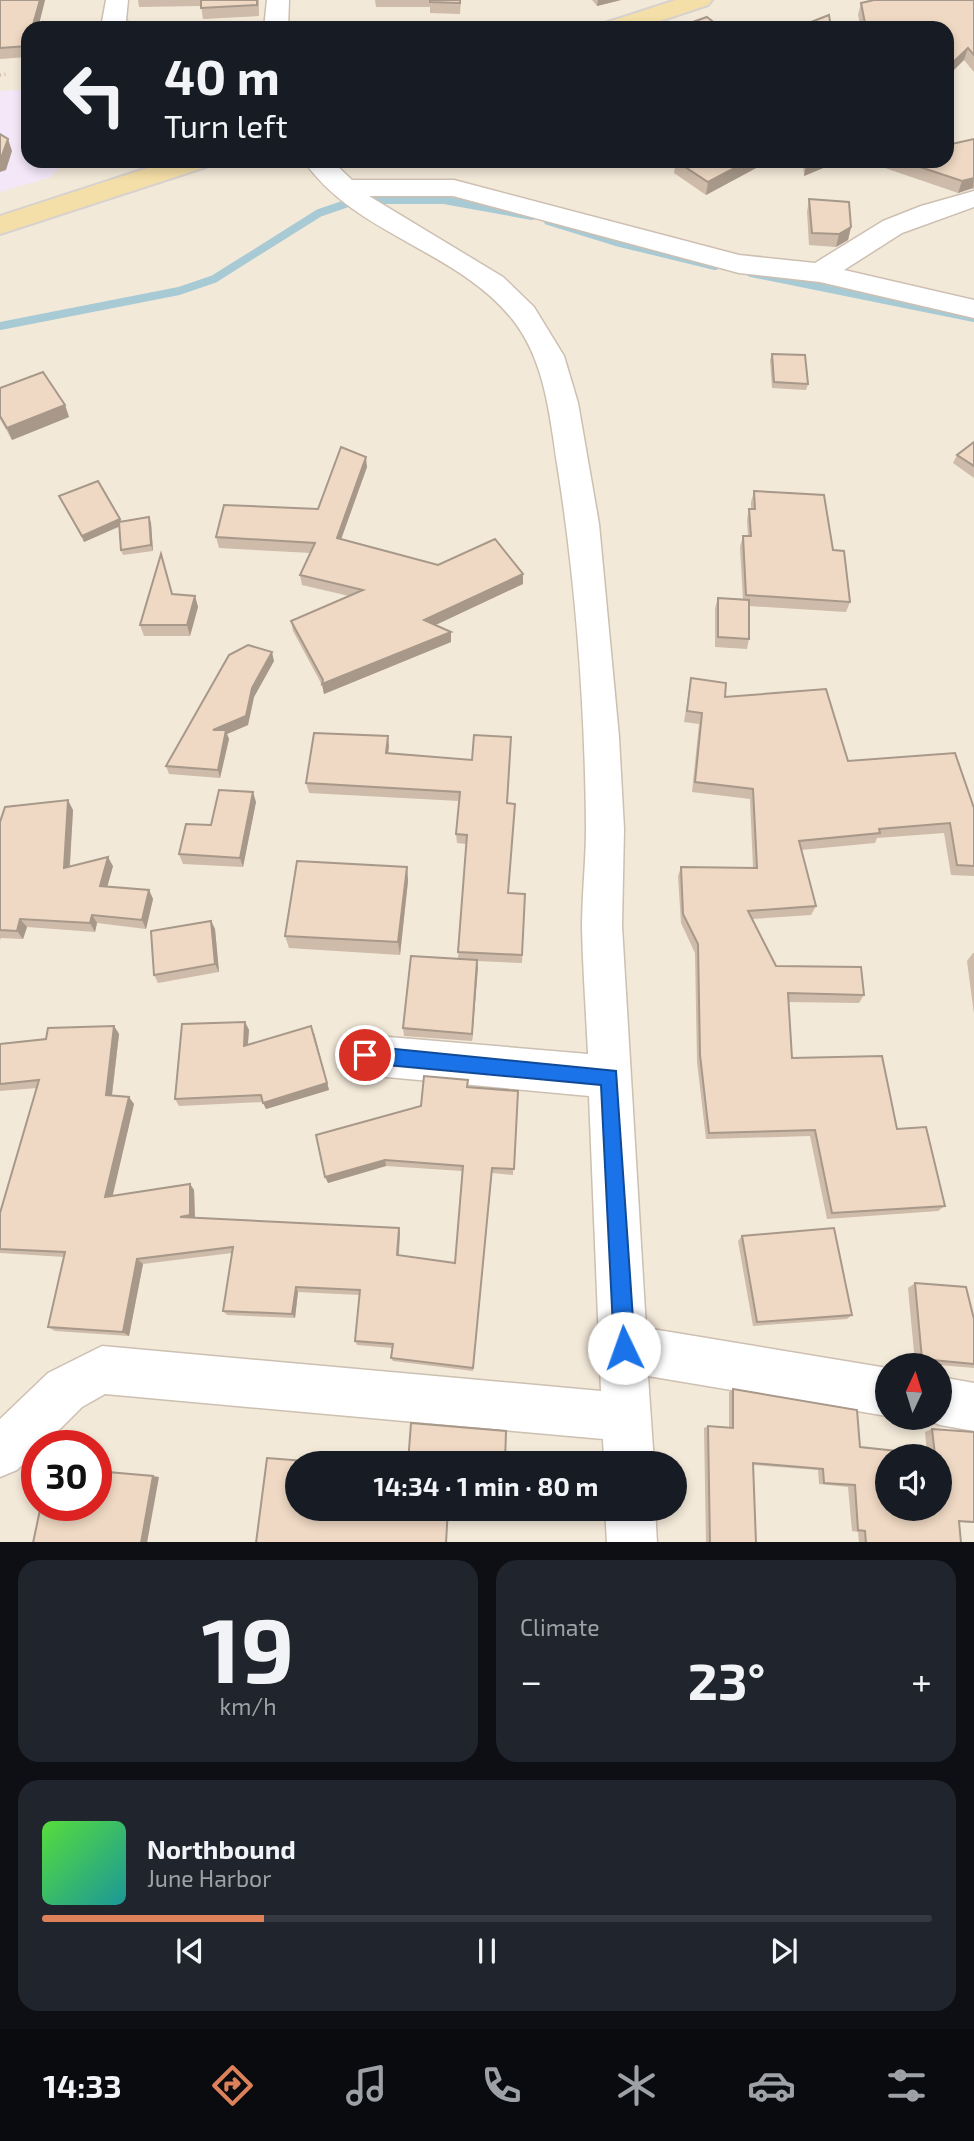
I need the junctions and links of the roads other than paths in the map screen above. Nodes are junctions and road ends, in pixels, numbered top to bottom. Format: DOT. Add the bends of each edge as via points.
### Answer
graph roads {
  1 [pos="117,0"];
  2 [pos="278,0"];
  3 [pos="692,1"];
  4 [pos="114,21"];
  5 [pos="276,21"];
  6 [pos="634,21"];
  7 [pos="175,168"];
  8 [pos="324,168"];
  9 [pos="345,188"];
  10 [pos="974,199"];
  11 [pos="0,225"];
  12 [pos="820,273"];
  13 [pos="974,309"];
  14 [pos="365,1055"];
  15 [pos="610,1077"];
  16 [pos="624,1348"];
  17 [pos="875,1390"];
  18 [pos="952,1403"];
  19 [pos="974,1407"];
  20 [pos="627,1417"];
  21 [pos="628,1451"];
  22 [pos="0,1453"];
  23 [pos="631,1521"];
  24 [pos="632,1542"];
  1 -- 4 [label="street"];
  2 -- 5 [label="street"];
  3 -- 6 [label="main road"];
  7 -- 11 [label="main road"];
  8 -- 9 [label="street"];
  9 -- 12 [label="street" via="454,188 714,258"];
  9 -- 15 [label="street" via="357,200 493,283 524,314 550,356 563,403 583,524 601,737 605,829 602,926"];
  10 -- 12 [label="street" via="868,238"];
  12 -- 13 [label="street"];
  14 -- 15 [label="street"];
  15 -- 16 [label="street"];
  16 -- 17 [label="street"];
  16 -- 20 [label="street"];
  18 -- 19 [label="street"];
  20 -- 21 [label="street"];
  20 -- 22 [label="street" via="102,1370 65,1390"];
  23 -- 24 [label="street"];
}
